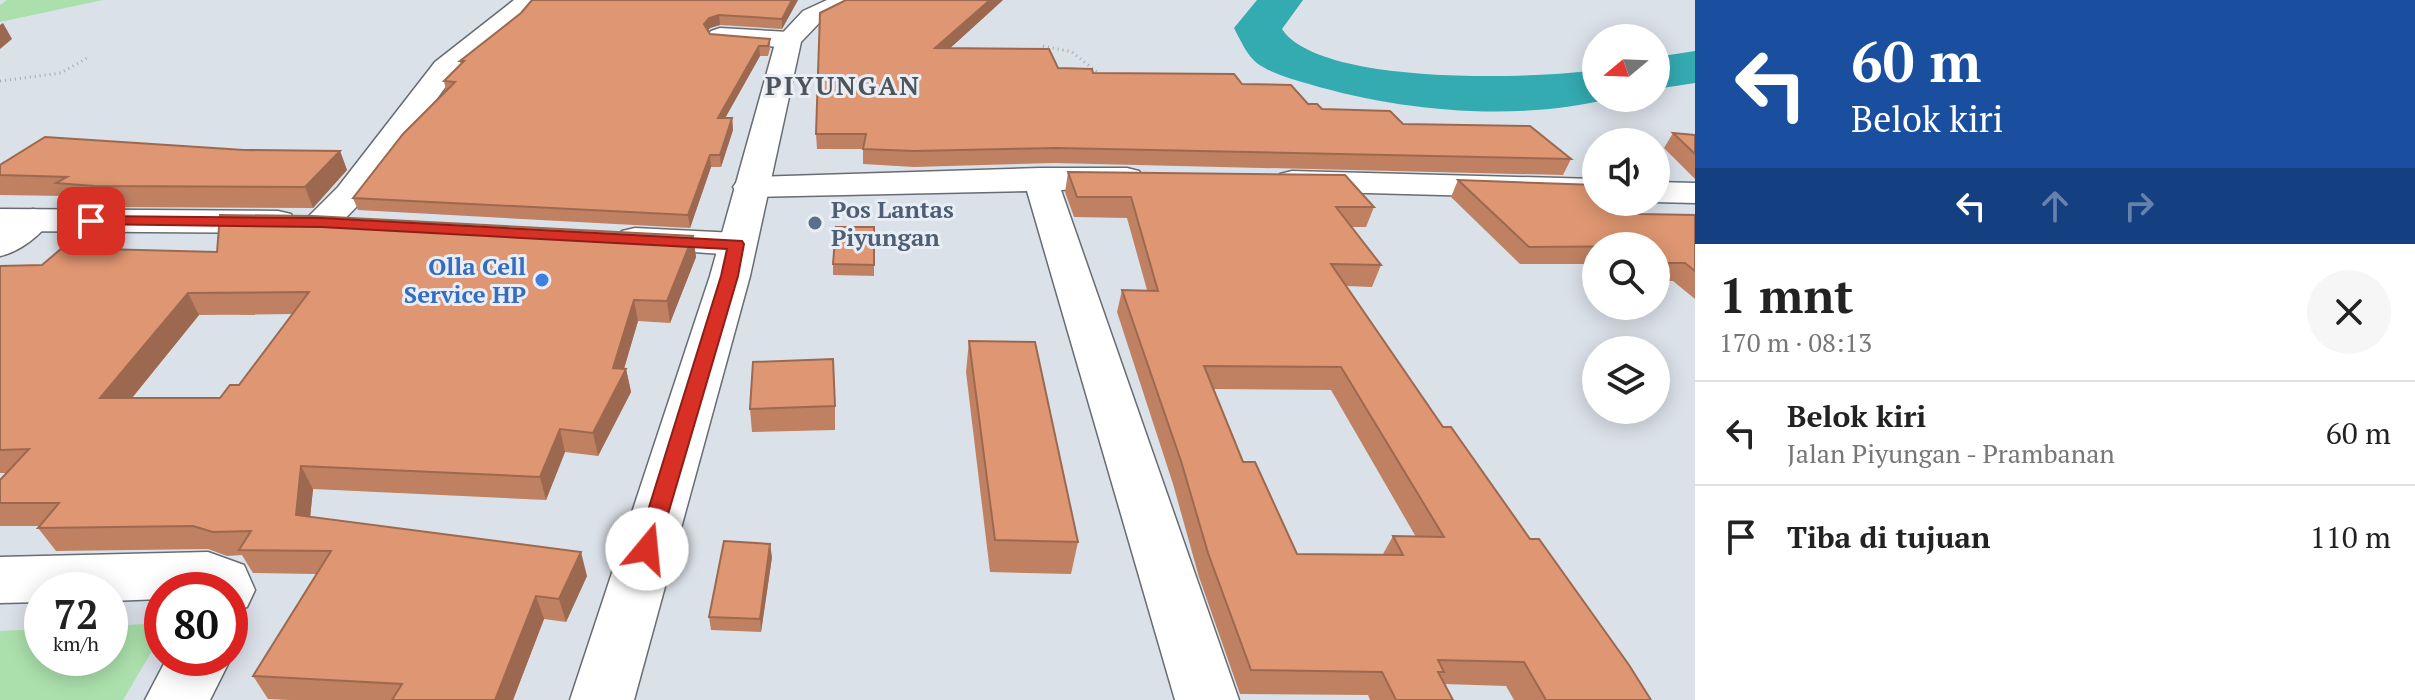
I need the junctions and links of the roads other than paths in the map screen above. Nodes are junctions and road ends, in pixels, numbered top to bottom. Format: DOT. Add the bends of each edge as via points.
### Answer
graph roads {
  1 [pos="527,0"];
  2 [pos="846,0"];
  3 [pos="720,36"];
  4 [pos="789,40"];
  5 [pos="1040,178"];
  6 [pos="1151,178"];
  7 [pos="1258,180"];
  8 [pos="750,187"];
  9 [pos="1582,189"];
  10 [pos="1670,192"];
  11 [pos="1695,193"];
  12 [pos="16,220"];
  13 [pos="321,222"];
  14 [pos="369,225"];
  15 [pos="609,237"];
  16 [pos="736,244"];
  17 [pos="0,245"];
  18 [pos="144,577"];
  19 [pos="0,580"];
  20 [pos="190,676"];
  21 [pos="177,700"];
  22 [pos="602,700"];
  23 [pos="1207,700"];
  1 -- 13 [label="main road" via="445,68 350,194"];
  2 -- 4 [label="main road" via="812,16"];
  3 -- 4 [label="main road"];
  4 -- 8 [label="main road"];
  5 -- 6 [label="main road"];
  5 -- 8 [label="main road"];
  5 -- 23 [label="main road"];
  7 -- 9 [label="main road"];
  8 -- 16 [label="main road"];
  10 -- 11 [label="main road"];
  12 -- 13 [label="main road"];
  12 -- 17 [label="main road"];
  13 -- 14 [label="main road"];
  15 -- 16 [label="main road"];
  16 -- 22 [label="main road"];
  18 -- 19 [label="main road"];
  20 -- 21 [label="main road"];
}
